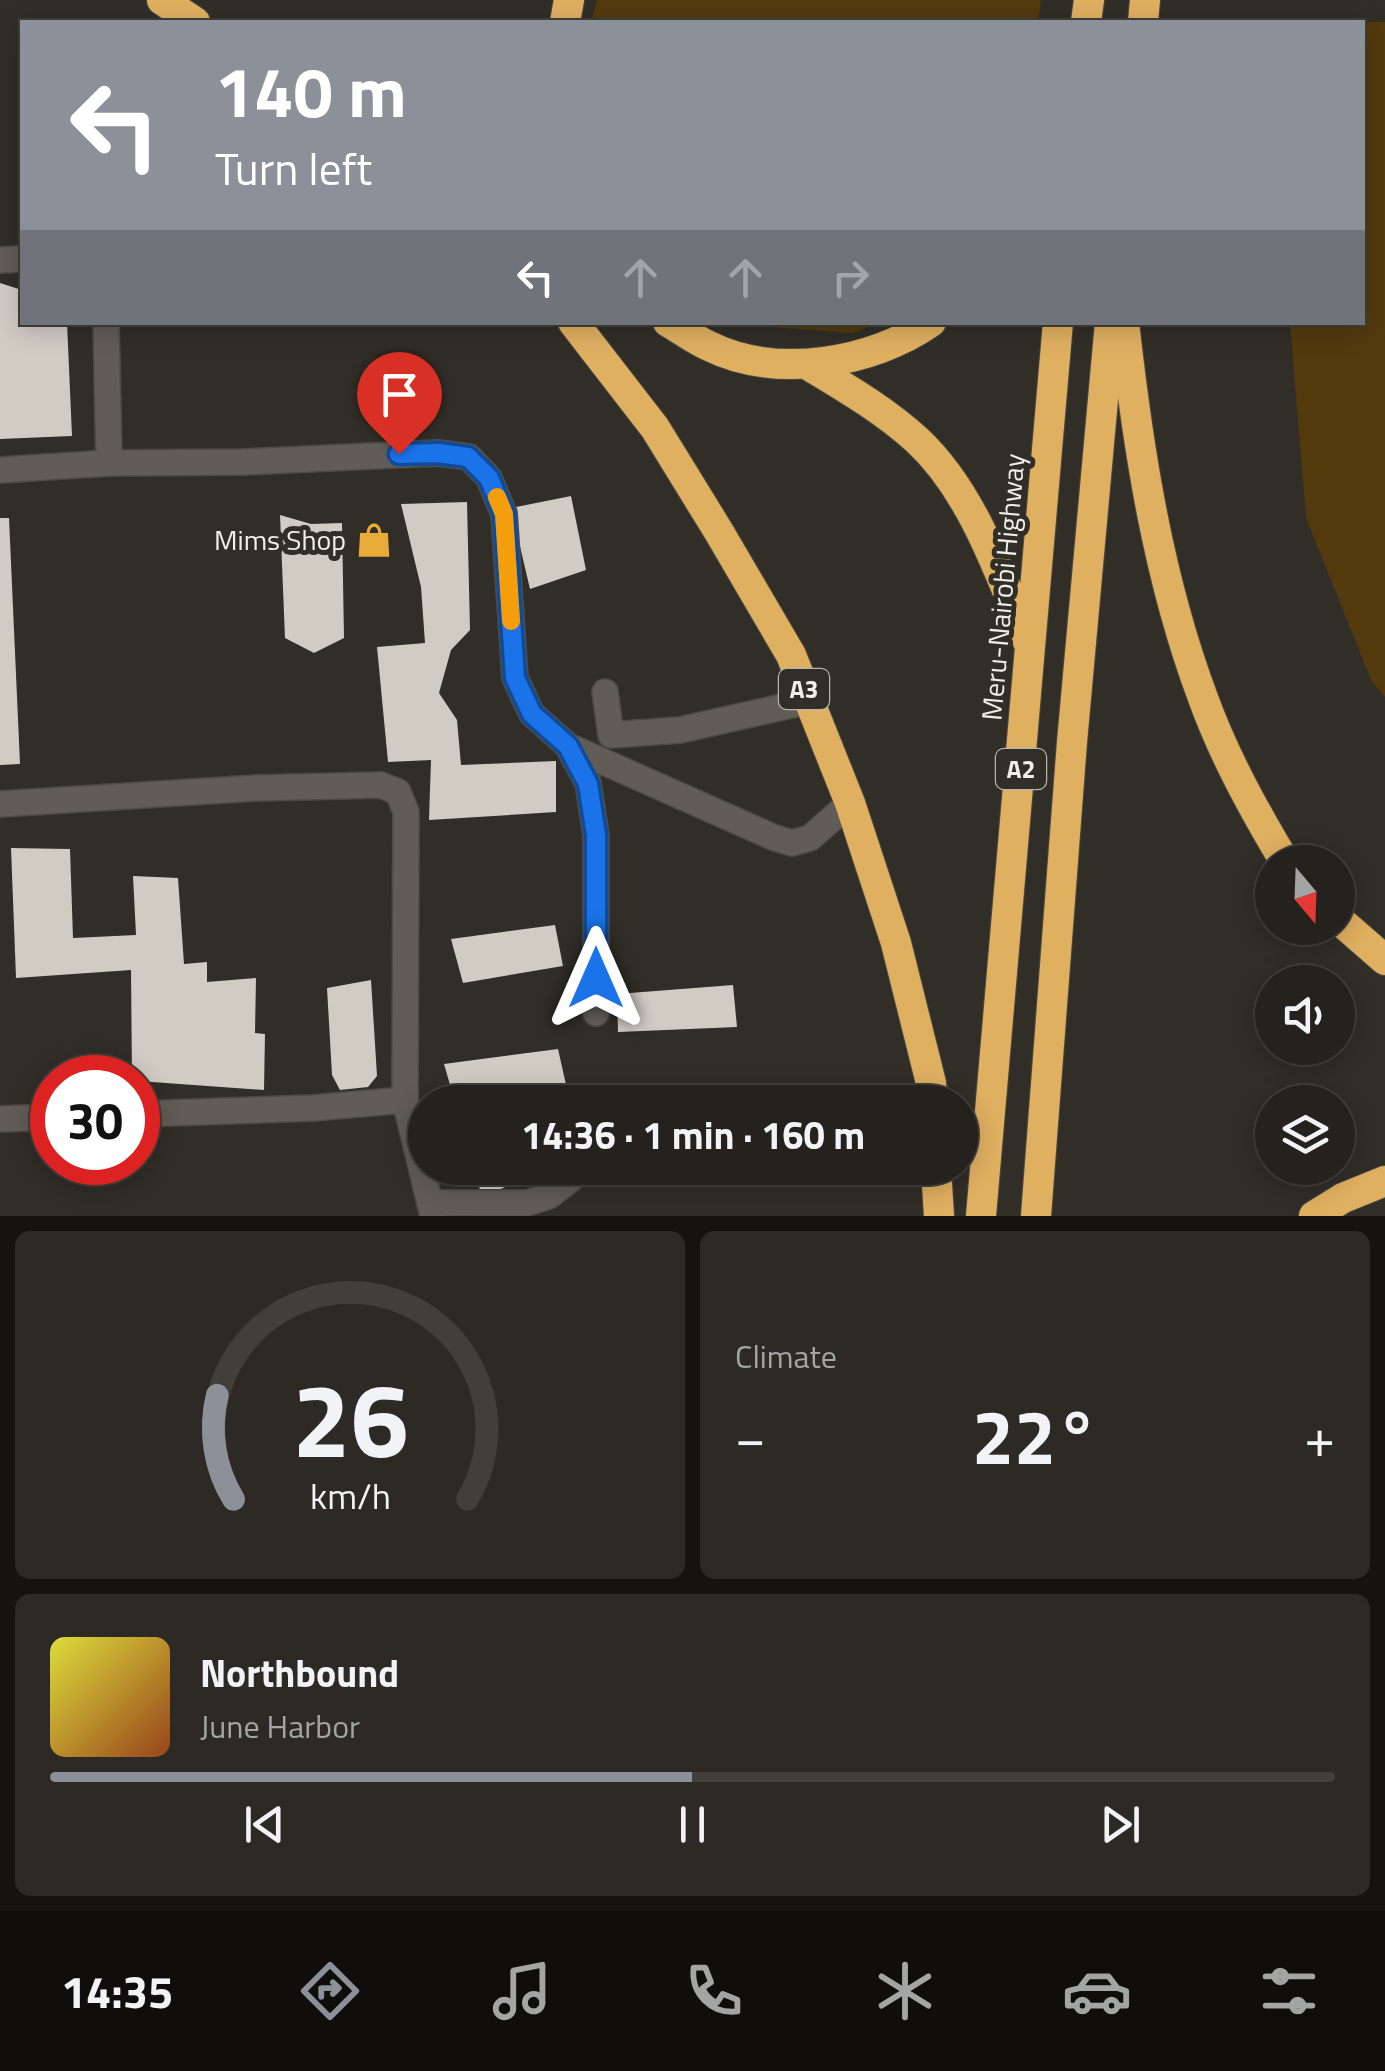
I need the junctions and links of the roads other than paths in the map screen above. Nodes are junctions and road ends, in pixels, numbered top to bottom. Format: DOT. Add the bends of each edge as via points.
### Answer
graph roads {
  1 [pos="162,0"];
  2 [pos="192,20"];
  3 [pos="106,325"];
  4 [pos="575,325"];
  5 [pos="673,325"];
  6 [pos="927,325"];
  7 [pos="1058,325"];
  8 [pos="1110,325"];
  9 [pos="1124,325"];
  10 [pos="808,365"];
  11 [pos="109,462"];
  12 [pos="0,470"];
  13 [pos="1031,650"];
  14 [pos="605,692"];
  15 [pos="809,701"];
  16 [pos="568,746"];
  17 [pos="850,803"];
  18 [pos="0,804"];
  19 [pos="1275,845"];
  20 [pos="1355,934"];
  21 [pos="1385,960"];
  22 [pos="596,1013"];
  23 [pos="932,1085"];
  24 [pos="404,1100"];
  25 [pos="160,1113"];
  26 [pos="30,1118"];
  27 [pos="0,1119"];
  28 [pos="1385,1180"];
  29 [pos="563,1185"];
  30 [pos="937,1185"];
  31 [pos="431,1210"];
  32 [pos="939,1216"];
  33 [pos="981,1216"];
  34 [pos="1036,1216"];
  35 [pos="1314,1216"];
  1 -- 2 [label="highway"];
  3 -- 11 [label="street"];
  4 -- 15 [label="highway, A3" via="654,428 782,640"];
  5 -- 10 [label="highway" via="711,348 760,362"];
  6 -- 10 [label="highway" via="863,354"];
  7 -- 13 [label="highway, Meru-Nairobi Highway / A2"];
  8 -- 34 [label="highway, A2"];
  9 -- 19 [label="highway" via="1135,424 1167,585 1203,698"];
  10 -- 13 [label="highway" via="884,412 958,490"];
  11 -- 12 [label="street"];
  11 -- 16 [label="street" via="468,457 489,478 504,514 515,678 532,714"];
  13 -- 33 [label="highway, Meru-Nairobi Highway / A2"];
  14 -- 15 [label="street" via="611,735 680,730"];
  15 -- 17 [label="highway, A3"];
  16 -- 17 [label="street" via="792,843 810,838"];
  16 -- 22 [label="street" via="588,784 596,835"];
  17 -- 23 [label="highway, A3" via="896,942"];
  18 -- 24 [label="street" via="257,788 381,785 398,792 406,812"];
  20 -- 21 [label="highway"];
  24 -- 25 [label="street"];
  24 -- 31 [label="street"];
  26 -- 27 [label="street"];
  28 -- 35 [label="highway"];
  29 -- 31 [label="street" via="527,1203"];
  30 -- 32 [label="highway"];
}
